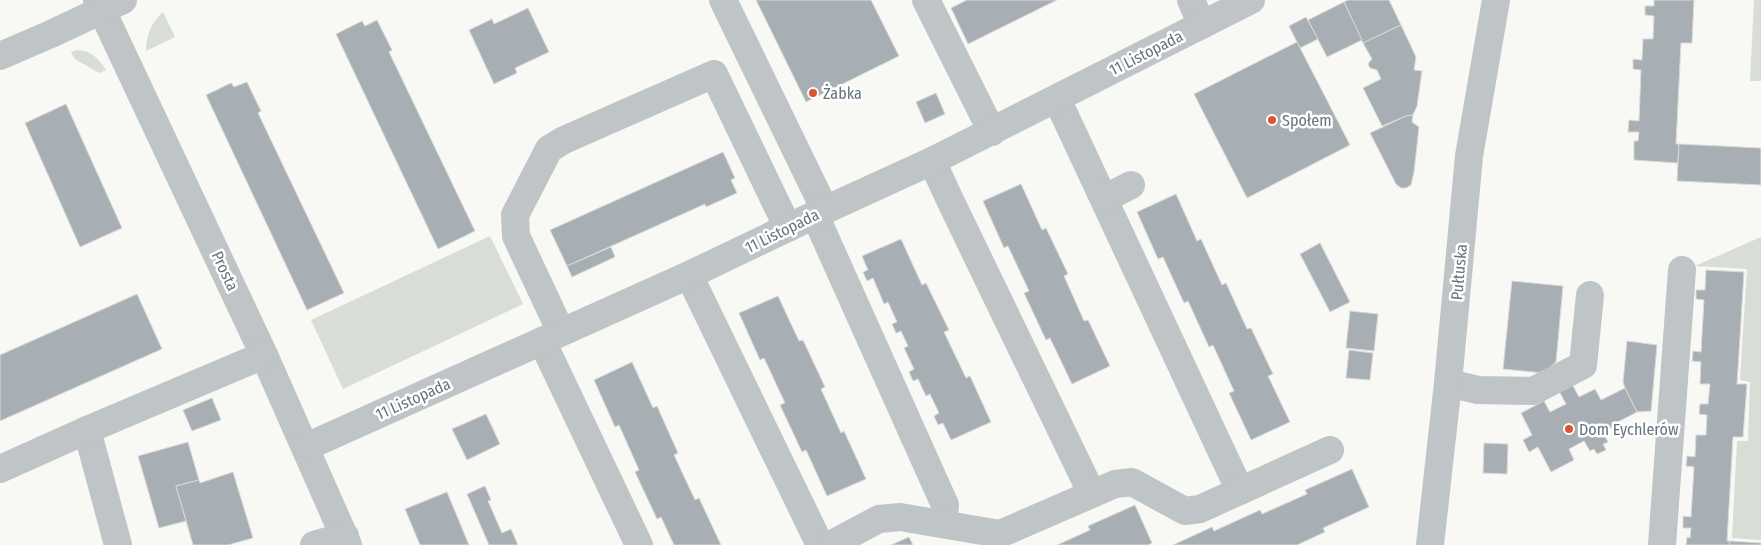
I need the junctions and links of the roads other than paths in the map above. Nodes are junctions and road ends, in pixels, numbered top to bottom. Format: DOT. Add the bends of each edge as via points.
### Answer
graph roads {
  1 [pos="723,0"];
  2 [pos="926,0"];
  3 [pos="1191,0"];
  4 [pos="1251,0"];
  5 [pos="1496,0"];
  6 [pos="107,4"];
  7 [pos="1202,25"];
  8 [pos="0,56"];
  9 [pos="1057,99"];
  10 [pos="992,132"];
  11 [pos="932,161"];
  12 [pos="1131,186"];
  13 [pos="1104,198"];
  14 [pos="820,212"];
  15 [pos="788,228"];
  16 [pos="1682,270"];
  17 [pos="689,275"];
  18 [pos="1590,295"];
  19 [pos="552,337"];
  20 [pos="264,355"];
  21 [pos="1448,383"];
  22 [pos="87,430"];
  23 [pos="306,447"];
  24 [pos="1330,450"];
  25 [pos="0,469"];
  26 [pos="1240,491"];
  27 [pos="1092,494"];
  28 [pos="943,524"];
  29 [pos="347,541"];
  30 [pos="118,545"];
  31 [pos="314,545"];
  32 [pos="639,545"];
  33 [pos="820,545"];
  34 [pos="830,545"];
  35 [pos="1430,545"];
  36 [pos="1662,545"];
  1 -- 14 [label="street"];
  2 -- 10 [label="street"];
  3 -- 7 [label="street"];
  4 -- 7 [label="street, 11 Listopada"];
  5 -- 21 [label="street, Pułtuska" via="1469,156"];
  6 -- 8 [label="street"];
  6 -- 20 [label="street, Prosta"];
  7 -- 9 [label="street, 11 Listopada"];
  9 -- 10 [label="street, 11 Listopada"];
  9 -- 13 [label="street"];
  10 -- 11 [label="street, 11 Listopada"];
  11 -- 14 [label="street, 11 Listopada"];
  11 -- 27 [label="street"];
  12 -- 13 [label="street"];
  13 -- 26 [label="street"];
  14 -- 15 [label="street, 11 Listopada"];
  14 -- 28 [label="street" via="945,504"];
  15 -- 17 [label="street, 11 Listopada"];
  15 -- 19 [label="street" via="714,74 564,140 549,149 515,215 516,236"];
  16 -- 36 [label="street"];
  17 -- 19 [label="street, 11 Listopada"];
  17 -- 33 [label="street"];
  18 -- 21 [label="street" via="1583,365 1533,391 1478,390"];
  19 -- 23 [label="street, 11 Listopada"];
  19 -- 32 [label="street"];
  20 -- 22 [label="street"];
  20 -- 23 [label="street, Prosta"];
  21 -- 35 [label="street, Pułtuska"];
  22 -- 25 [label="street"];
  22 -- 30 [label="street"];
  23 -- 29 [label="street, Prosta"];
  24 -- 26 [label="street"];
  26 -- 27 [label="street" via="1200,509 1185,510 1132,482 1115,484"];
  27 -- 28 [label="street" via="1000,534"];
  28 -- 34 [label="street" via="900,517 879,519"];
  29 -- 31 [label="street"];
}
